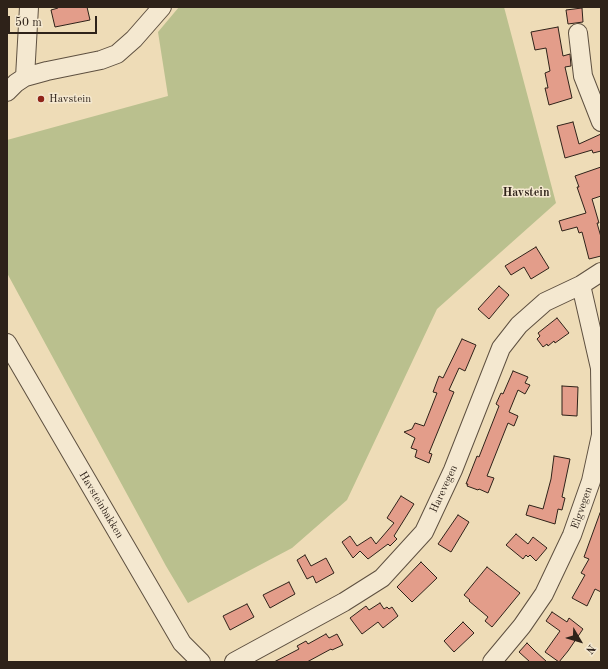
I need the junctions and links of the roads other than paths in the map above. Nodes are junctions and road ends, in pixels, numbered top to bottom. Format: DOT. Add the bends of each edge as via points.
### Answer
graph roads {
  1 [pos="29,7"];
  2 [pos="162,7"];
  3 [pos="578,33"];
  4 [pos="25,77"];
  5 [pos="7,92"];
  6 [pos="601,122"];
  7 [pos="601,272"];
  8 [pos="581,285"];
  9 [pos="7,343"];
  10 [pos="201,662"];
  11 [pos="234,662"];
  12 [pos="492,662"];
  1 -- 4 [label="street"];
  2 -- 4 [label="street" via="117,54"];
  3 -- 6 [label="street" via="583,76"];
  4 -- 5 [label="street"];
  7 -- 8 [label="street, Harevegen"];
  8 -- 11 [label="street, Harevegen" via="545,302 519,325 501,348 453,470 424,532 382,578 344,602"];
  8 -- 12 [label="street, Elgvegen" via="600,368 601,435 591,481 572,535 544,594"];
  9 -- 10 [label="street, Havsteinbakken" via="182,643"];
}
